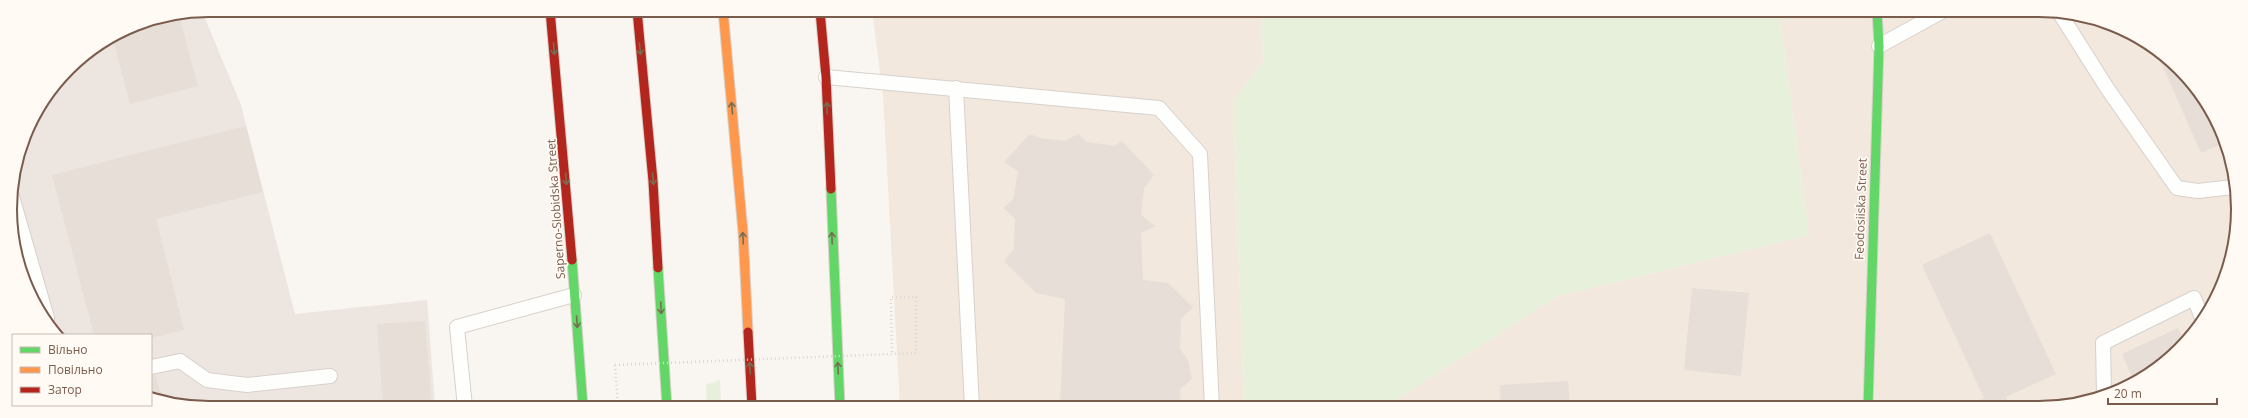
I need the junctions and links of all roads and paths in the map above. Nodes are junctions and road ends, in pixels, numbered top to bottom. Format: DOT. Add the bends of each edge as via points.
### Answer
graph roads {
  1 [pos="551,17"];
  2 [pos="638,17"];
  3 [pos="724,17"];
  4 [pos="821,17"];
  5 [pos="1877,17"];
  6 [pos="1932,17"];
  7 [pos="2063,19"];
  8 [pos="1879,46"];
  9 [pos="826,77"];
  10 [pos="956,88"];
  11 [pos="2230,187"];
  12 [pos="17,214"];
  13 [pos="574,294"];
  14 [pos="44,306"];
  15 [pos="2200,314"];
  16 [pos="892,352"];
  17 [pos="152,367"];
  18 [pos="330,376"];
  19 [pos="2104,390"];
  20 [pos="464,401"];
  21 [pos="583,401"];
  22 [pos="618,401"];
  23 [pos="667,401"];
  24 [pos="752,401"];
  25 [pos="840,401"];
  26 [pos="972,401"];
  27 [pos="1212,401"];
  28 [pos="1868,401"];
  1 -- 13 [label="street, Saperno-Slobidska Street, one-way"];
  2 -- 23 [label="street, one-way" via="653,181"];
  24 -- 3 [label="street, one-way" via="743,232"];
  4 -- 9 [label="street"];
  5 -- 8 [label="street, Feodosiiska Street"];
  6 -- 8 [label="lane"];
  7 -- 11 [label="lane" via="2107,88 2177,188 2198,191"];
  8 -- 28 [label="street, Feodosiiska Street"];
  9 -- 10 [label="lane"];
  25 -- 9 [label="street, one-way"];
  10 -- 26 [label="lane"];
  10 -- 27 [label="lane" via="1159,108 1200,154"];
  12 -- 14 [label="lane"];
  13 -- 20 [label="lane" via="457,327"];
  13 -- 21 [label="street, Saperno-Slobidska Street, one-way"];
  15 -- 19 [label="lane" via="2194,298 2103,343"];
  16 -- 22 [label="path, bridge" via="891,297 916,297 916,353 615,365"];
  17 -- 18 [label="lane" via="180,361 207,380 246,385"];
}
